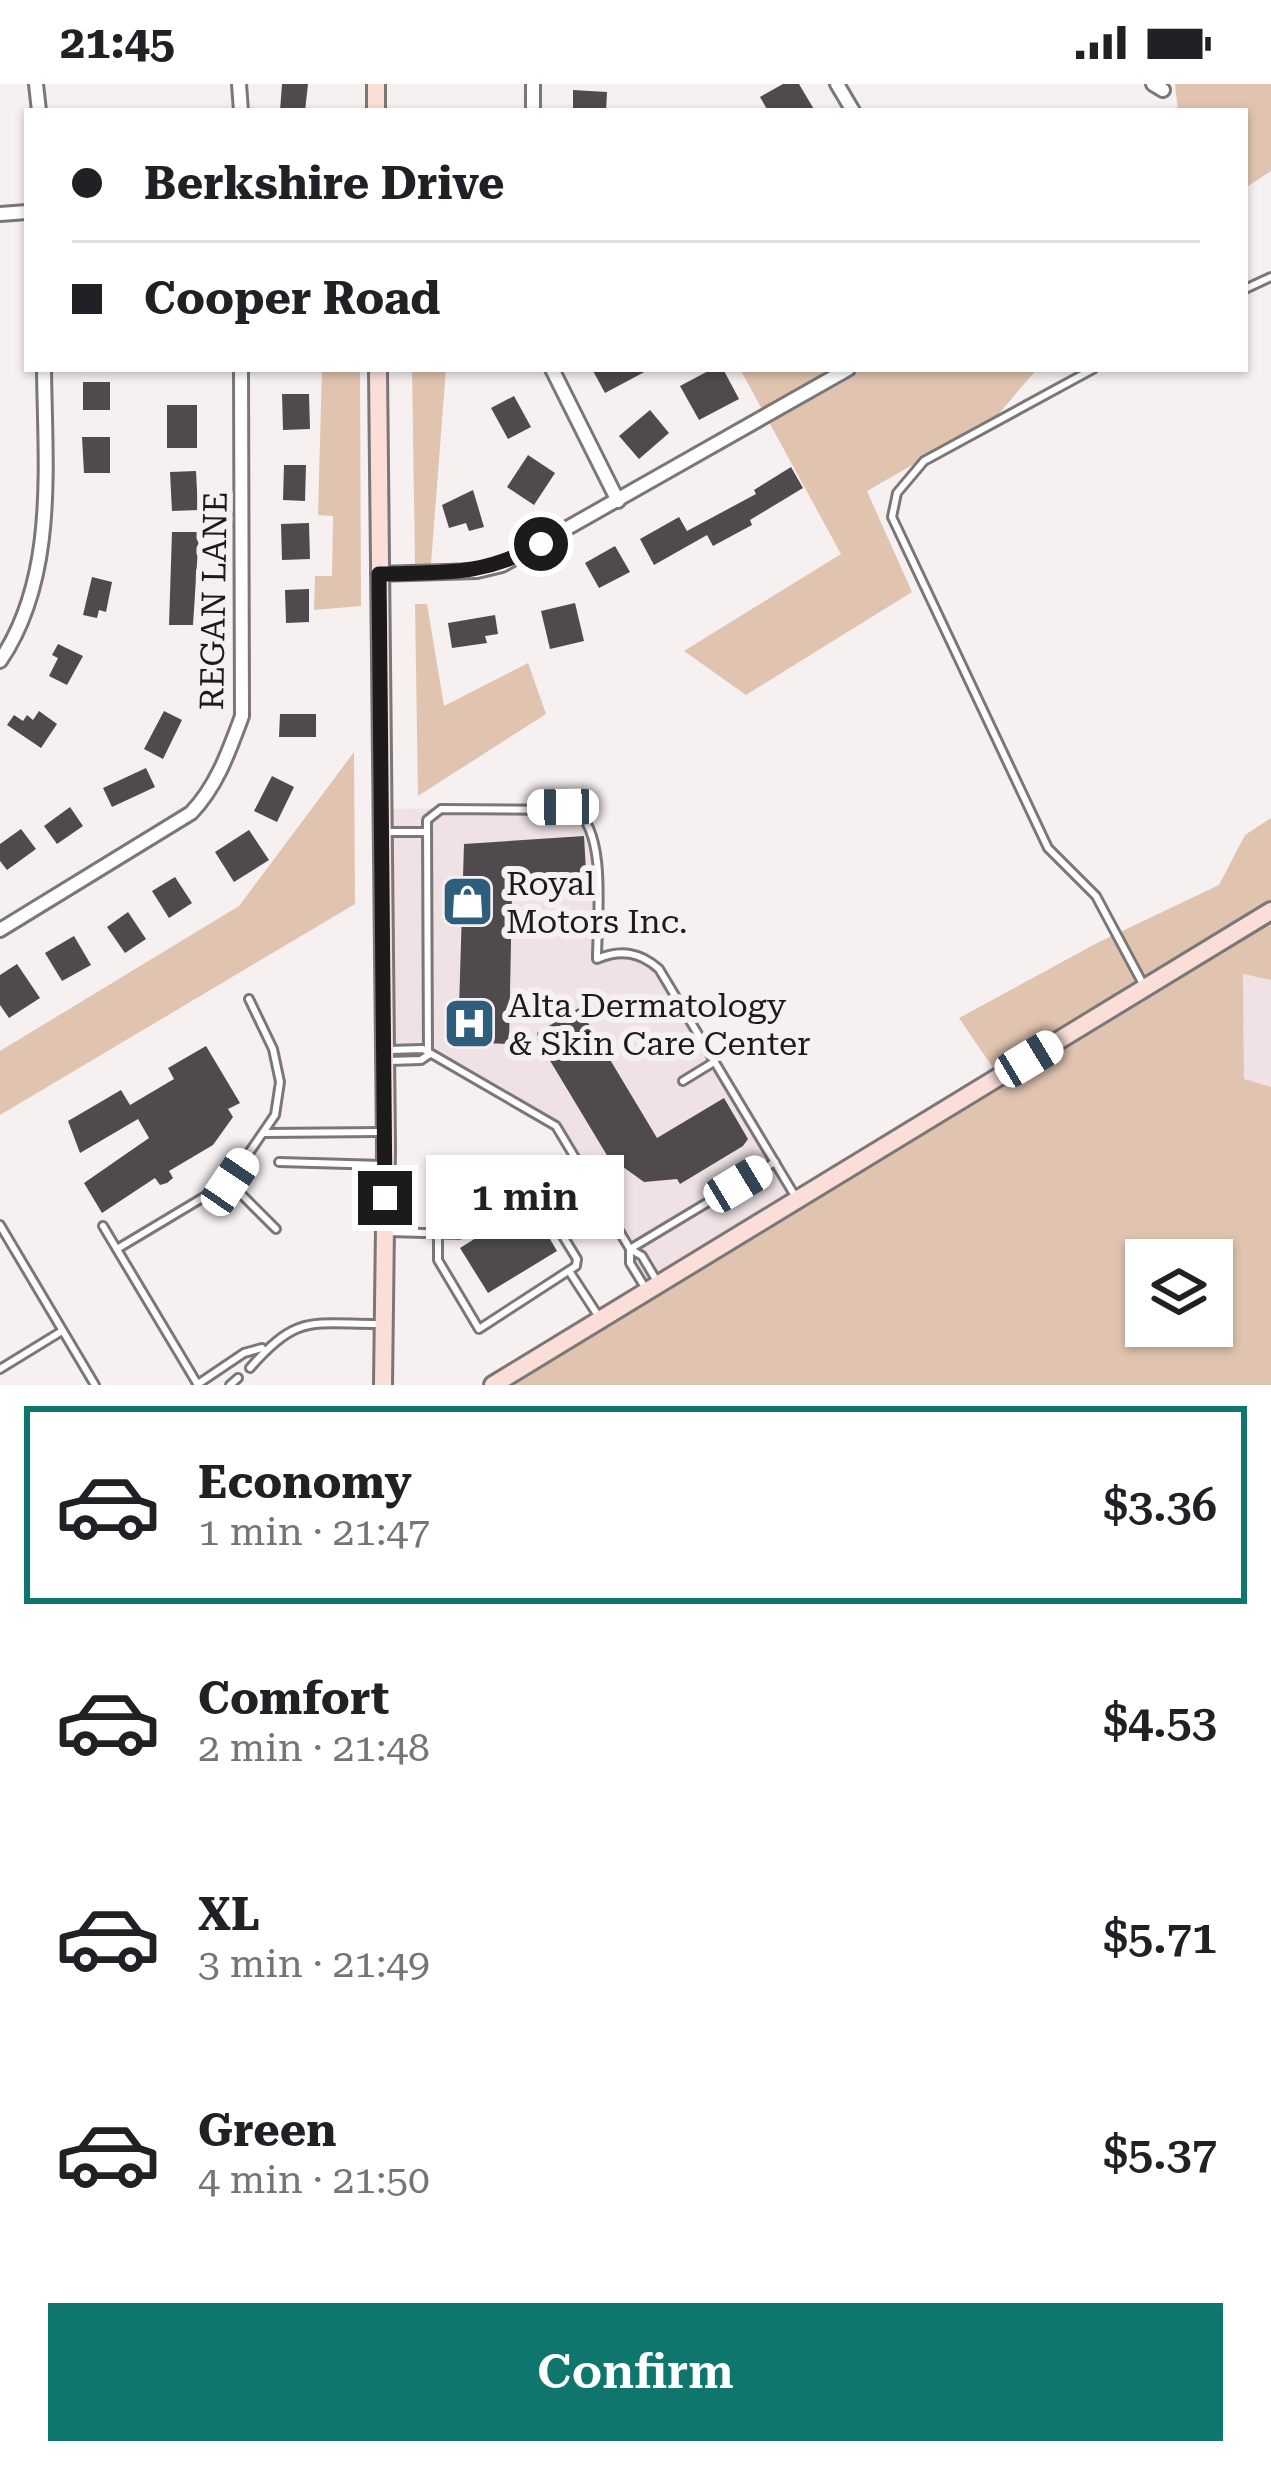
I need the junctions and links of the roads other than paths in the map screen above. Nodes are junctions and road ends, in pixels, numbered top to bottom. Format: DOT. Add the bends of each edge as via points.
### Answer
graph roads {
  1 [pos="44,372"];
  2 [pos="241,372"];
  3 [pos="378,372"];
  4 [pos="554,372"];
  5 [pos="843,372"];
  6 [pos="1088,372"];
  7 [pos="618,501"];
  8 [pos="379,574"];
  9 [pos="0,661"];
  10 [pos="383,832"];
  11 [pos="424,832"];
  12 [pos="1271,911"];
  13 [pos="0,930"];
  14 [pos="1145,988"];
  15 [pos="249,999"];
  16 [pos="385,1055"];
  17 [pos="428,1055"];
  18 [pos="714,1062"];
  19 [pos="683,1081"];
  20 [pos="386,1132"];
  21 [pos="263,1133"];
  22 [pos="279,1162"];
  23 [pos="775,1162"];
  24 [pos="386,1165"];
  25 [pos="230,1182"];
  26 [pos="798,1201"];
  27 [pos="0,1225"];
  28 [pos="103,1226"];
  29 [pos="276,1229"];
  30 [pos="383,1231"];
  31 [pos="438,1234"];
  32 [pos="117,1249"];
  33 [pos="630,1249"];
  34 [pos="571,1274"];
  35 [pos="654,1289"];
  36 [pos="601,1320"];
  37 [pos="382,1324"];
  38 [pos="62,1331"];
  39 [pos="265,1347"];
  40 [pos="250,1368"];
  41 [pos="0,1369"];
  42 [pos="386,1381"];
  43 [pos="90,1383"];
  44 [pos="198,1384"];
  45 [pos="493,1385"];
  1 -- 9 [label="street" via="40,552 21,623"];
  2 -- 13 [label="street, REGAN LANE" via="242,716 227,757 191,814"];
  3 -- 8 [label="street"];
  4 -- 7 [label="street"];
  5 -- 7 [label="street"];
  6 -- 14 [label="lane" via="924,460 897,493 892,517 1048,848 1096,896"];
  7 -- 8 [label="street" via="502,565"];
  8 -- 10 [label="street"];
  10 -- 11 [label="lane"];
  10 -- 16 [label="street"];
  11 -- 17 [label="lane"];
  11 -- 18 [label="lane" via="441,809 563,807 585,817 595,838 597,959 623,952 649,960"];
  12 -- 14 [label="street"];
  14 -- 26 [label="street"];
  15 -- 21 [label="lane" via="280,1082"];
  16 -- 17 [label="lane"];
  16 -- 20 [label="street"];
  17 -- 33 [label="lane" via="556,1126"];
  18 -- 19 [label="lane"];
  18 -- 23 [label="lane"];
  20 -- 21 [label="lane"];
  20 -- 24 [label="street"];
  21 -- 25 [label="lane"];
  22 -- 24 [label="lane"];
  23 -- 26 [label="lane"];
  23 -- 33 [label="lane"];
  24 -- 30 [label="street"];
  25 -- 29 [label="lane"];
  25 -- 32 [label="lane"];
  26 -- 35 [label="street"];
  27 -- 38 [label="lane"];
  28 -- 32 [label="lane"];
  30 -- 31 [label="lane"];
  30 -- 37 [label="street"];
  31 -- 34 [label="lane" via="459,1234 532,1195 577,1259"];
  31 -- 34 [label="lane" via="438,1261 479,1329"];
  32 -- 44 [label="lane"];
  33 -- 35 [label="lane" via="642,1256"];
  33 -- 35 [label="lane" via="630,1264"];
  34 -- 36 [label="lane"];
  35 -- 36 [label="street"];
  36 -- 45 [label="street"];
  37 -- 39 [label="lane" via="298,1324"];
  37 -- 42 [label="street"];
  38 -- 41 [label="lane"];
  38 -- 43 [label="lane"];
  39 -- 40 [label="lane"];
  39 -- 44 [label="lane"];
}
